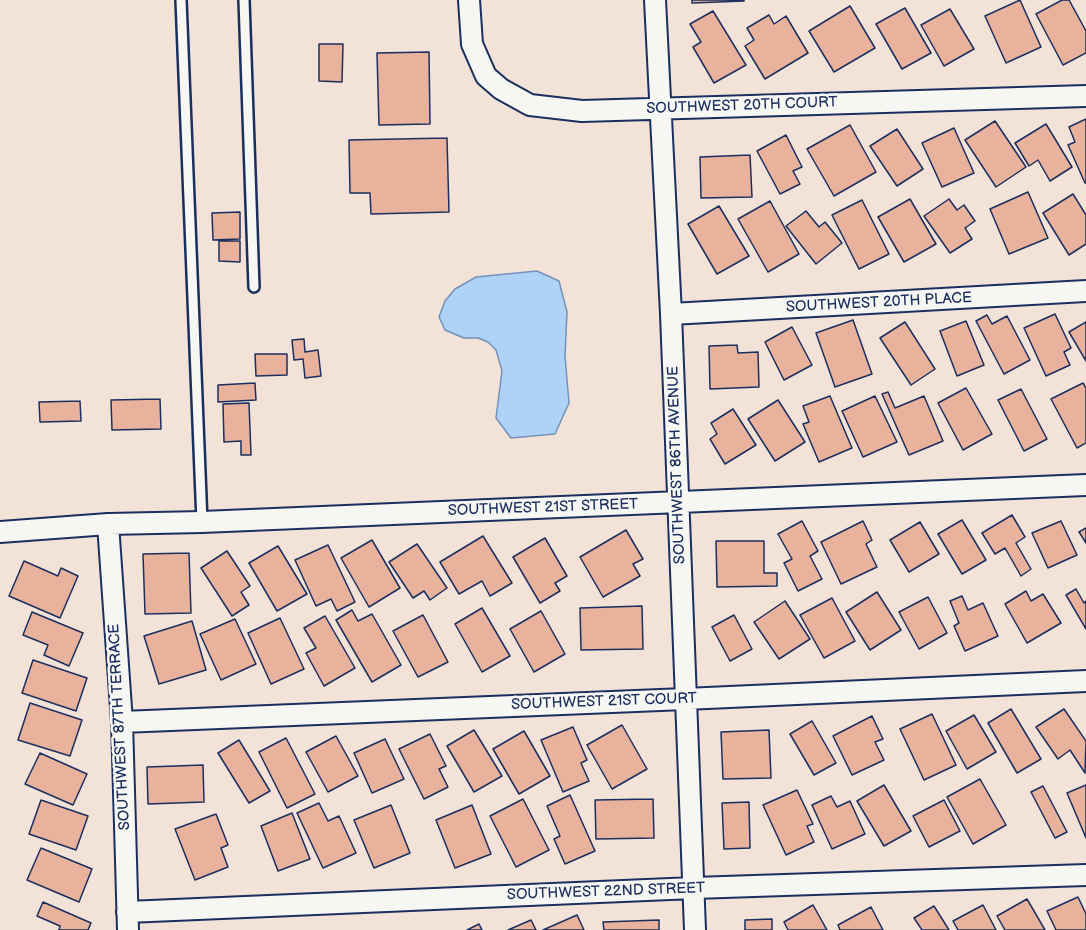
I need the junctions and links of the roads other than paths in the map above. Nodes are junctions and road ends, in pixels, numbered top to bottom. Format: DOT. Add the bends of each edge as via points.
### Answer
graph roads {
  1 [pos="182,0"];
  2 [pos="244,0"];
  3 [pos="469,0"];
  4 [pos="655,0"];
  5 [pos="1086,96"];
  6 [pos="660,108"];
  7 [pos="255,287"];
  8 [pos="1086,291"];
  9 [pos="671,314"];
  10 [pos="1086,485"];
  11 [pos="679,502"];
  12 [pos="202,522"];
  13 [pos="108,524"];
  14 [pos="0,532"];
  15 [pos="1086,681"];
  16 [pos="685,699"];
  17 [pos="122,722"];
  18 [pos="1086,875"];
  19 [pos="694,888"];
  20 [pos="127,921"];
  21 [pos="695,930"];
  1 -- 12 [label="lane"];
  2 -- 7 [label="lane"];
  3 -- 6 [label="street, SOUTHWEST 20TH COURT" via="472,44 486,76 501,89 530,105 582,111"];
  4 -- 6 [label="street, SOUTHWEST 86TH AVENUE"];
  5 -- 6 [label="street, SOUTHWEST 20TH COURT"];
  6 -- 9 [label="street, SOUTHWEST 86TH AVENUE"];
  8 -- 9 [label="street, SOUTHWEST 20TH PLACE"];
  9 -- 11 [label="street, SOUTHWEST 86TH AVENUE"];
  10 -- 11 [label="street, SOUTHWEST 21ST STREET"];
  11 -- 12 [label="street, SOUTHWEST 21ST STREET"];
  11 -- 16 [label="street, SOUTHWEST 86TH AVENUE"];
  12 -- 13 [label="street, SOUTHWEST 21ST STREET"];
  13 -- 14 [label="street, SOUTHWEST 21ST STREET"];
  13 -- 17 [label="street, SOUTHWEST 87TH TERRACE"];
  15 -- 16 [label="street, SOUTHWEST 21ST COURT"];
  16 -- 17 [label="street, SOUTHWEST 21ST COURT"];
  16 -- 19 [label="street, SOUTHWEST 86TH AVENUE"];
  17 -- 20 [label="street, SOUTHWEST 87TH TERRACE"];
  18 -- 19 [label="street, SOUTHWEST 22ND STREET"];
  19 -- 20 [label="street, SOUTHWEST 22ND STREET"];
  19 -- 21 [label="street, SOUTHWEST 86TH AVENUE"];
}
